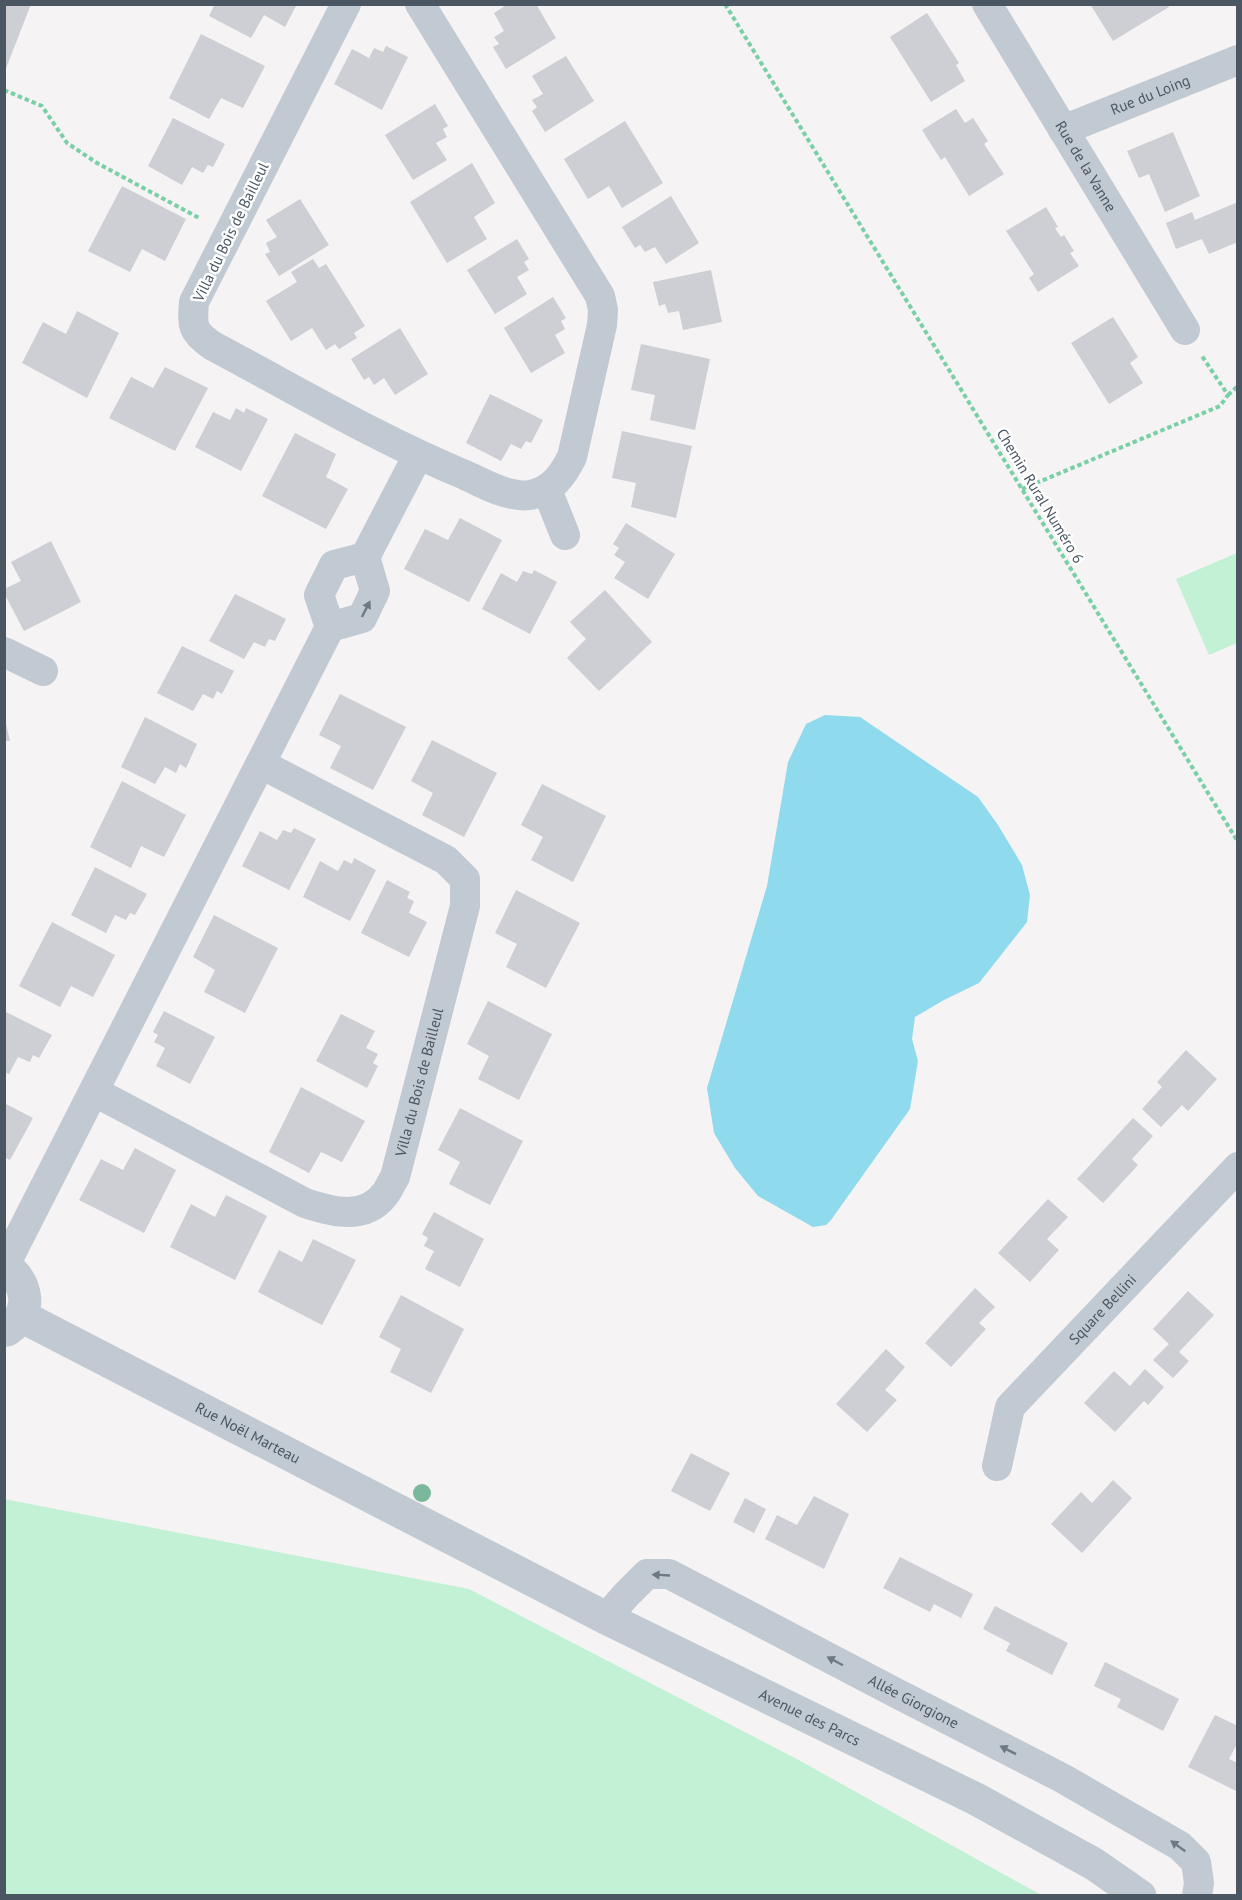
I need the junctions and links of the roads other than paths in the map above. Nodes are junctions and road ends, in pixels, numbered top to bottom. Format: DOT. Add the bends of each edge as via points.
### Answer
graph roads {
  1 [pos="346,4"];
  2 [pos="420,4"];
  3 [pos="987,4"];
  4 [pos="1238,60"];
  5 [pos="1063,130"];
  6 [pos="1185,330"];
  7 [pos="418,455"];
  8 [pos="547,490"];
  9 [pos="565,535"];
  10 [pos="365,557"];
  11 [pos="330,627"];
  12 [pos="4,652"];
  13 [pos="43,671"];
  14 [pos="261,764"];
  15 [pos="95,1092"];
  16 [pos="1238,1167"];
  17 [pos="5,1265"];
  18 [pos="13,1324"];
  19 [pos="998,1466"];
  20 [pos="474,1550"];
  21 [pos="606,1618"];
  22 [pos="1140,1896"];
  23 [pos="1197,1896"];
  1 -- 7 [label="street, Villa du Bois de Bailleul" via="194,302 192,320 198,336 213,346"];
  2 -- 8 [label="street" via="600,296 602,325 572,457 563,475"];
  3 -- 5 [label="street, Rue de la Vanne"];
  4 -- 5 [label="street, Rue du Loing"];
  5 -- 6 [label="street, Rue de la Vanne"];
  7 -- 8 [label="street, Villa du Bois de Bailleul" via="507,493 529,495"];
  7 -- 10 [label="street"];
  8 -- 9 [label="street"];
  11 -- 10 [label="street, one-way" via="362,618 375,591"];
  10 -- 11 [label="street" via="334,565 319,595"];
  11 -- 14 [label="street"];
  12 -- 13 [label="street"];
  14 -- 15 [label="street"];
  14 -- 15 [label="street, Villa du Bois de Bailleul" via="446,860 465,879 465,906 394,1177 384,1196 369,1207 350,1213 329,1212"];
  15 -- 17 [label="street"];
  16 -- 19 [label="street, Square Bellini" via="1010,1407"];
  17 -- 18 [label="street" via="18,1277 24,1290 24,1304"];
  18 -- 20 [label="street, Rue Noël Marteau"];
  20 -- 21 [label="street, Avenue des Parcs"];
  21 -- 22 [label="street, Avenue des Parcs" via="976,1799 1094,1864"];
  23 -- 21 [label="street, Allée Giorgione, one-way" via="1196,1862 1180,1846 1062,1778 669,1574 647,1574"];
}
